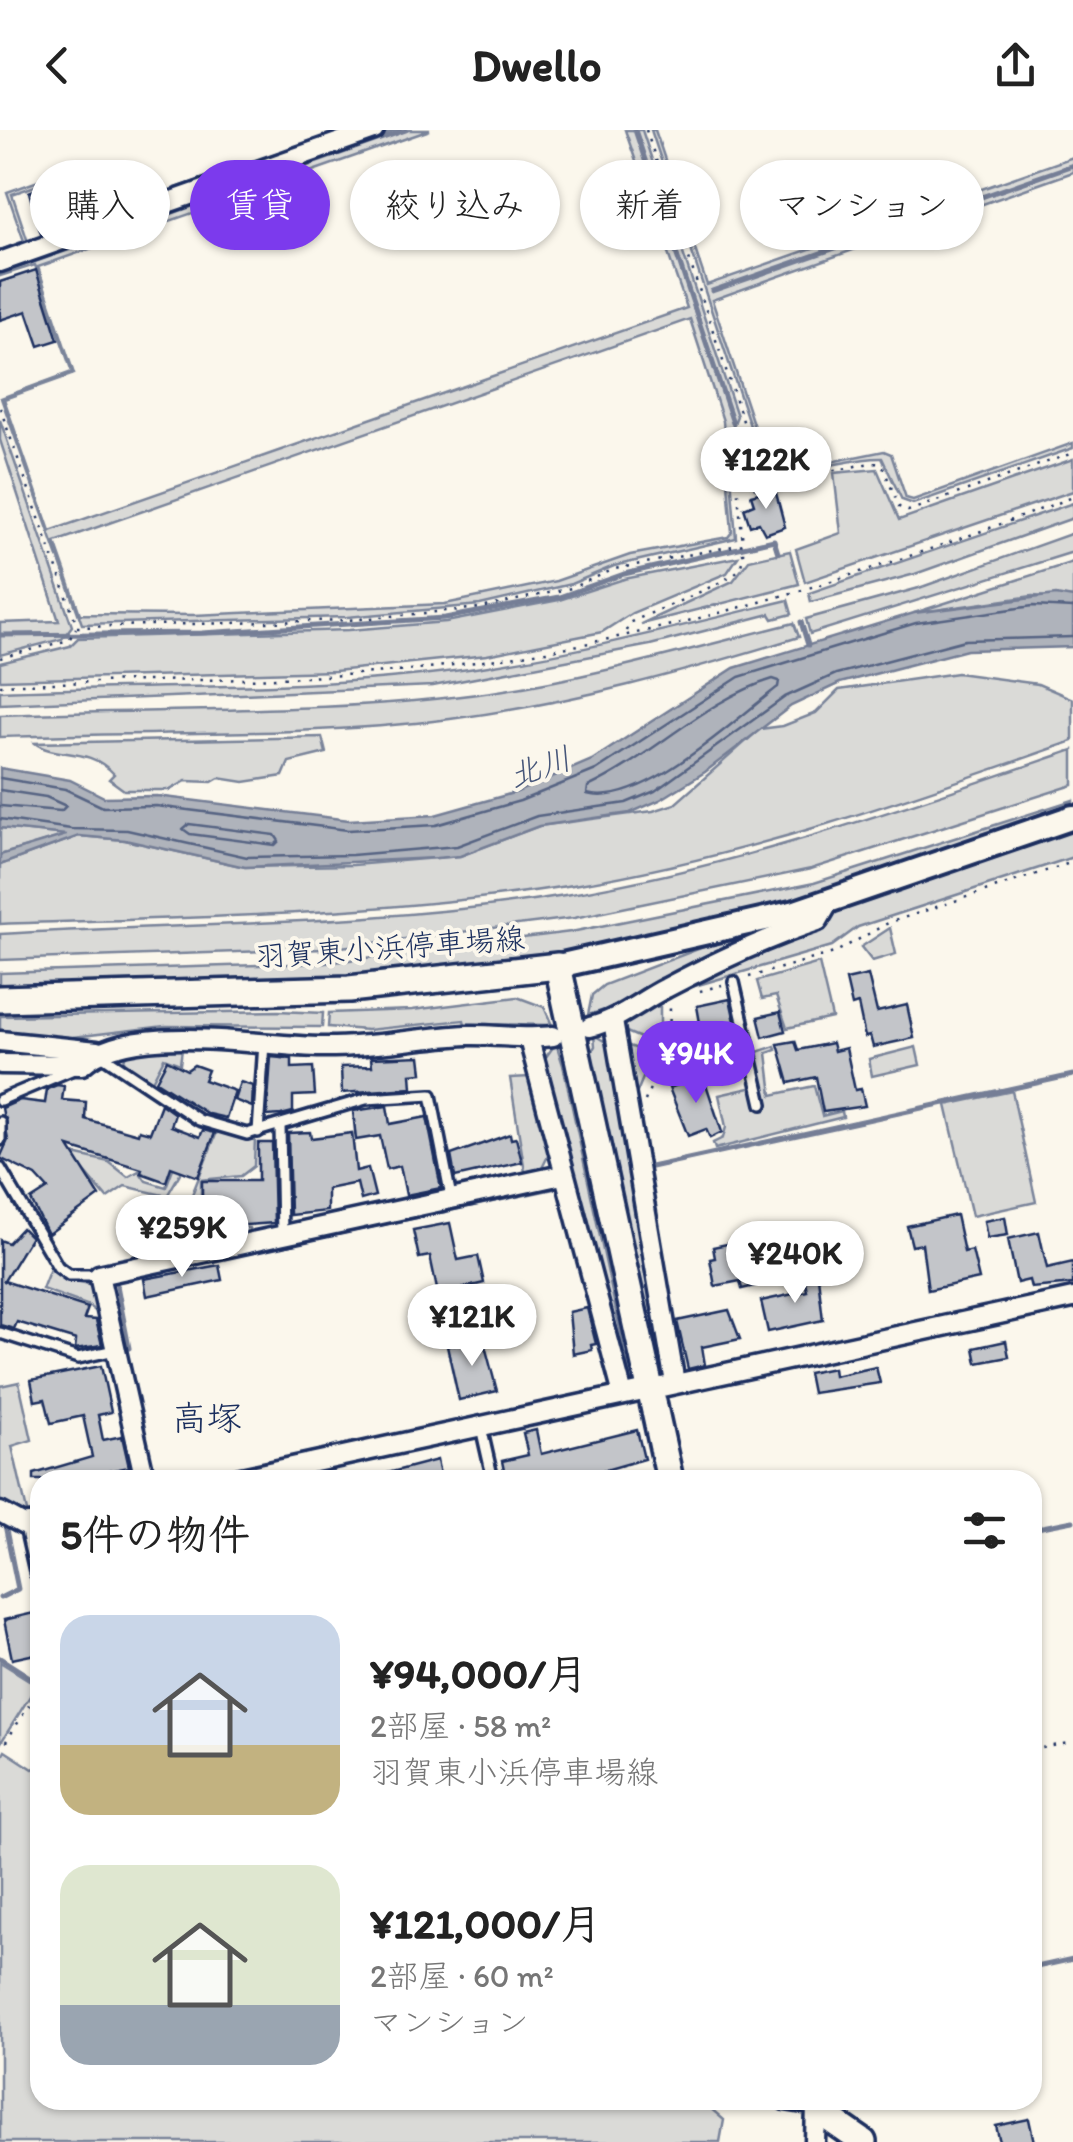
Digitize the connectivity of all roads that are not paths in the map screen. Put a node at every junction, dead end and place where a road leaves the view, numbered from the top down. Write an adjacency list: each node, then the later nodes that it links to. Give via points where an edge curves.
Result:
1 (374, 130): 2 (street)
2 (0, 262)
3 (1073, 817): 4 (street)
4 (828, 902): 5 (street); 8 (street, via 818,921)
5 (558, 966): 7 (main road, 羽賀東小浜停車場線, via 350,989); 31 (main road, 羽賀東小浜停車場線)
6 (734, 982): 18 (lane)
7 (0, 999)
8 (613, 1021): 9 (street); 31 (street, via 660,1313)
9 (590, 1027)
10 (553, 1036): 11 (street)
11 (529, 1039): 13 (street, via 467,1035 323,1048); 24 (street)
12 (0, 1041): 14 (street)
13 (264, 1042): 14 (street, via 164,1040); 21 (lane)
14 (97, 1051): 16 (street); 21 (lane, via 199,1120)
15 (0, 1064): 16 (street)
16 (82, 1065): 17 (lane)
17 (0, 1100)
18 (762, 1104)
19 (0, 1122): 22 (lane)
20 (280, 1126): 21 (lane); 25 (lane, via 366,1098 431,1095); 26 (lane)
21 (258, 1132)
22 (0, 1140)
23 (2, 1174): 27 (lane, via 58,1267)
24 (562, 1175): 25 (street); 32 (street)
25 (451, 1197): 26 (street)
26 (282, 1234): 27 (street)
27 (99, 1275): 30 (street)
28 (1073, 1298): 31 (street)
29 (0, 1332): 30 (lane, via 78,1358)
30 (116, 1350): 34 (street)
31 (662, 1386): 32 (street); 37 (main road, 羽賀東小浜停車場線)
32 (623, 1395): 33 (street)
33 (481, 1427): 35 (street); 36 (lane)
34 (143, 1470)
35 (279, 1470)
36 (490, 1470)
37 (669, 1470)
38 (0, 1512): 39 (street)
39 (30, 1521)
40 (815, 2110): 42 (street)
41 (825, 2110): 43 (main road)
42 (815, 2142)
43 (863, 2142)

